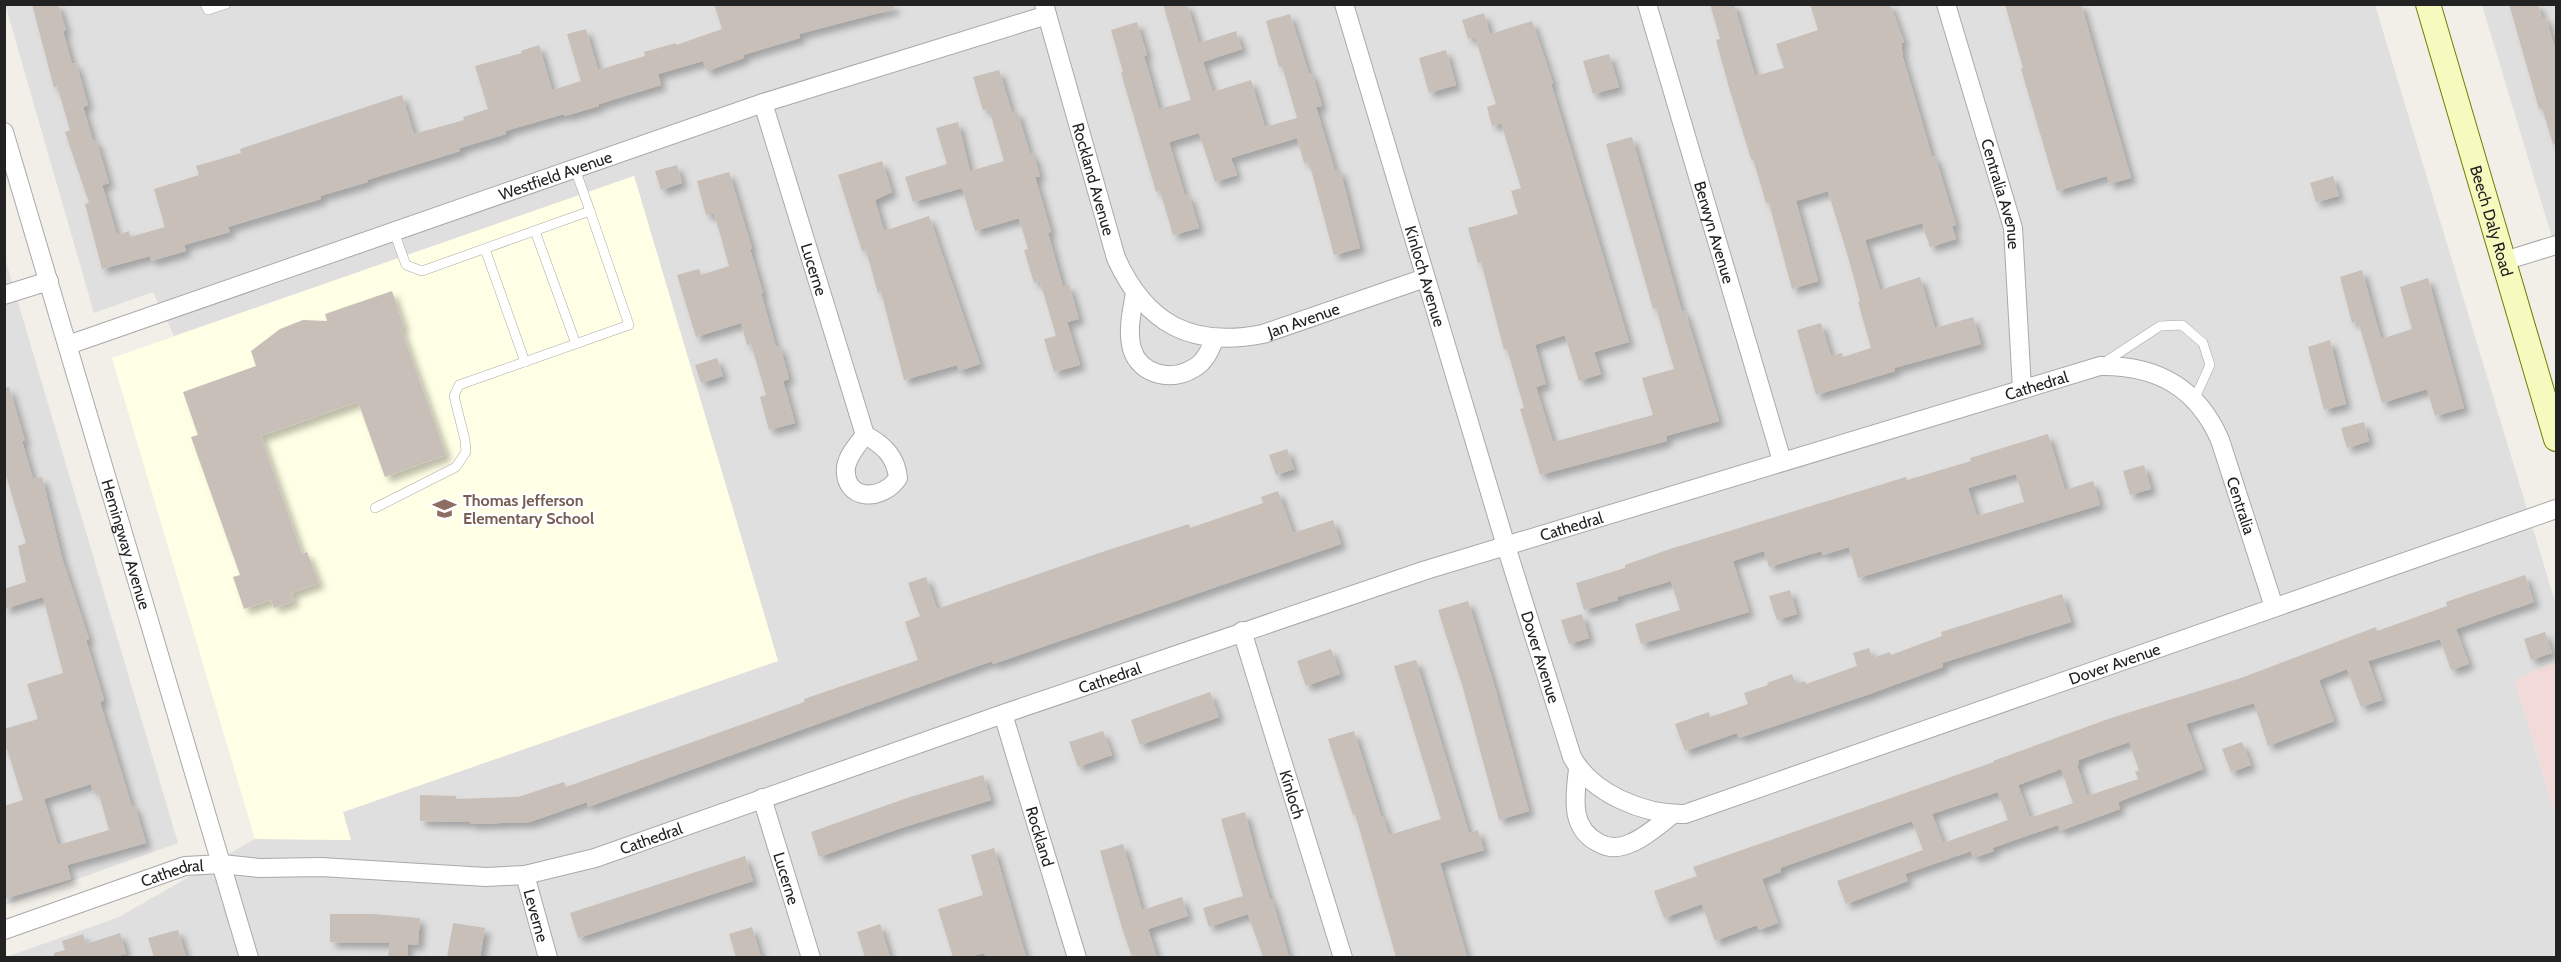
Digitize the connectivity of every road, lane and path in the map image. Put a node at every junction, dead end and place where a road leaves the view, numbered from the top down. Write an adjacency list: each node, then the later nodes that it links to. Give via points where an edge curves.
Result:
1 (206, 4): 2 (lane, via 208,10)
2 (226, 4)
3 (1344, 4): 17 (street, Kinloch Avenue)
4 (1647, 4): 31 (street, Berwyn Avenue)
5 (1946, 4): 27 (street, Centralia Avenue, via 2013,228)
6 (2428, 4): 16 (main road, Beech Daly Road)
7 (1046, 10): 8 (street, Westfield Avenue); 19 (street, Rockland Avenue, via 1116,258)
8 (763, 103): 10 (street, Westfield Avenue); 29 (street, Lucerne)
9 (4, 132): 18 (street, Hemingway Avenue)
10 (575, 169): 11 (lane); 13 (street, Westfield Avenue)
11 (590, 211): 12 (lane); 23 (lane, via 629,325)
12 (535, 231): 15 (lane); 23 (lane)
13 (394, 232): 15 (lane, via 406,266 422,271); 24 (street, Westfield Avenue)
14 (2556, 245): 16 (street)
15 (485, 249): 25 (lane)
16 (2504, 261): 30 (main road, Beech Daly Road)
17 (1425, 278): 22 (street, Jan Avenue, via 1263,334); 34 (street, Kinloch Avenue)
18 (49, 281): 20 (street); 24 (street, Hemingway Avenue)
19 (1135, 293): 21 (street, Rockland Avenue, via 1155,314); 22 (street, via 1129,323 1132,348 1146,370 1159,375 1193,369 1205,358)
20 (4, 295)
21 (1180, 329): 22 (street, Jan Avenue)
22 (1215, 338)
23 (576, 344): 25 (lane)
24 (68, 345): 41 (street, Hemingway Avenue)
25 (525, 362): 32 (lane, via 459,385 454,396 466,452 456,467)
26 (2100, 366): 27 (street, Cathedral); 28 (street, Cathedral, via 2143,369 2163,377); 28 (lane, via 2160,326 2182,326 2203,343 2210,364)
27 (2022, 388): 31 (street, Cathedral)
28 (2197, 402): 35 (street, Centralia, via 2220,440)
29 (865, 435)
30 (2556, 439)
31 (1782, 461): 34 (street, Cathedral)
32 (375, 508)
33 (2556, 509): 35 (street, Dover Avenue)
34 (1506, 546): 36 (street, Cathedral); 38 (street, Dover Avenue)
35 (2274, 608): 40 (street, Dover Avenue, via 1685,814)
36 (1242, 631): 37 (street, Cathedral); 48 (street, Kinloch)
37 (1003, 714): 39 (street, Cathedral); 47 (street, Rockland)
38 (1578, 769): 40 (street, Dover Avenue, via 1629,803); 40 (street, Dover Avenue, via 1576,815 1582,830 1605,846 1632,843)
39 (762, 798): 42 (street, Cathedral, via 595,858); 46 (street, Lucerne)
40 (1673, 814)
41 (222, 864): 42 (street, Cathedral, via 486,877); 43 (street, Cathedral, via 185,866); 44 (street, Hemingway Avenue)
42 (525, 875): 45 (street, Leverne)
43 (4, 930)
44 (249, 957)
45 (548, 957)
46 (811, 957)
47 (1077, 957)
48 (1343, 957)

